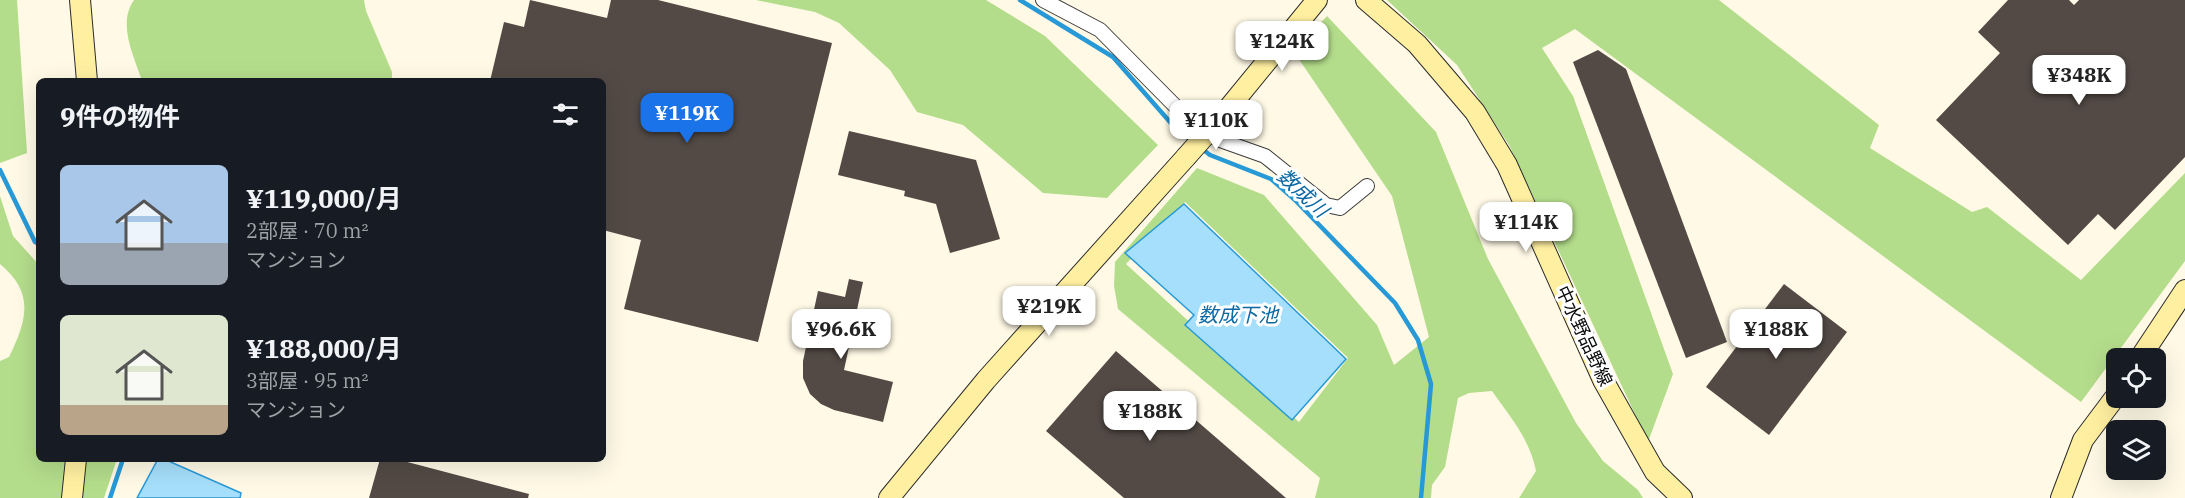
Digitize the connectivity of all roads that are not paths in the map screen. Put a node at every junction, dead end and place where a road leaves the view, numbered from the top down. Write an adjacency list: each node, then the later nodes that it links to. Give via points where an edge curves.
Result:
1 (80, 0): 5 (street)
2 (1043, 0): 6 (street, via 1100,30 1186,117 1220,140 1265,156 1326,205 1340,208)
3 (1317, 0): 12 (street, bridge, via 1218,121 986,380)
4 (1366, 0): 13 (street, 中水野品野線, via 1417,44 1475,112 1507,165 1603,380 1655,472)
5 (87, 78)
6 (1367, 186)
7 (2185, 290): 8 (street)
8 (2147, 348)
9 (2107, 408): 14 (street, via 2083,440)
10 (76, 462): 11 (street)
11 (72, 498)
12 (889, 498)
13 (1682, 498)
14 (2061, 498)

